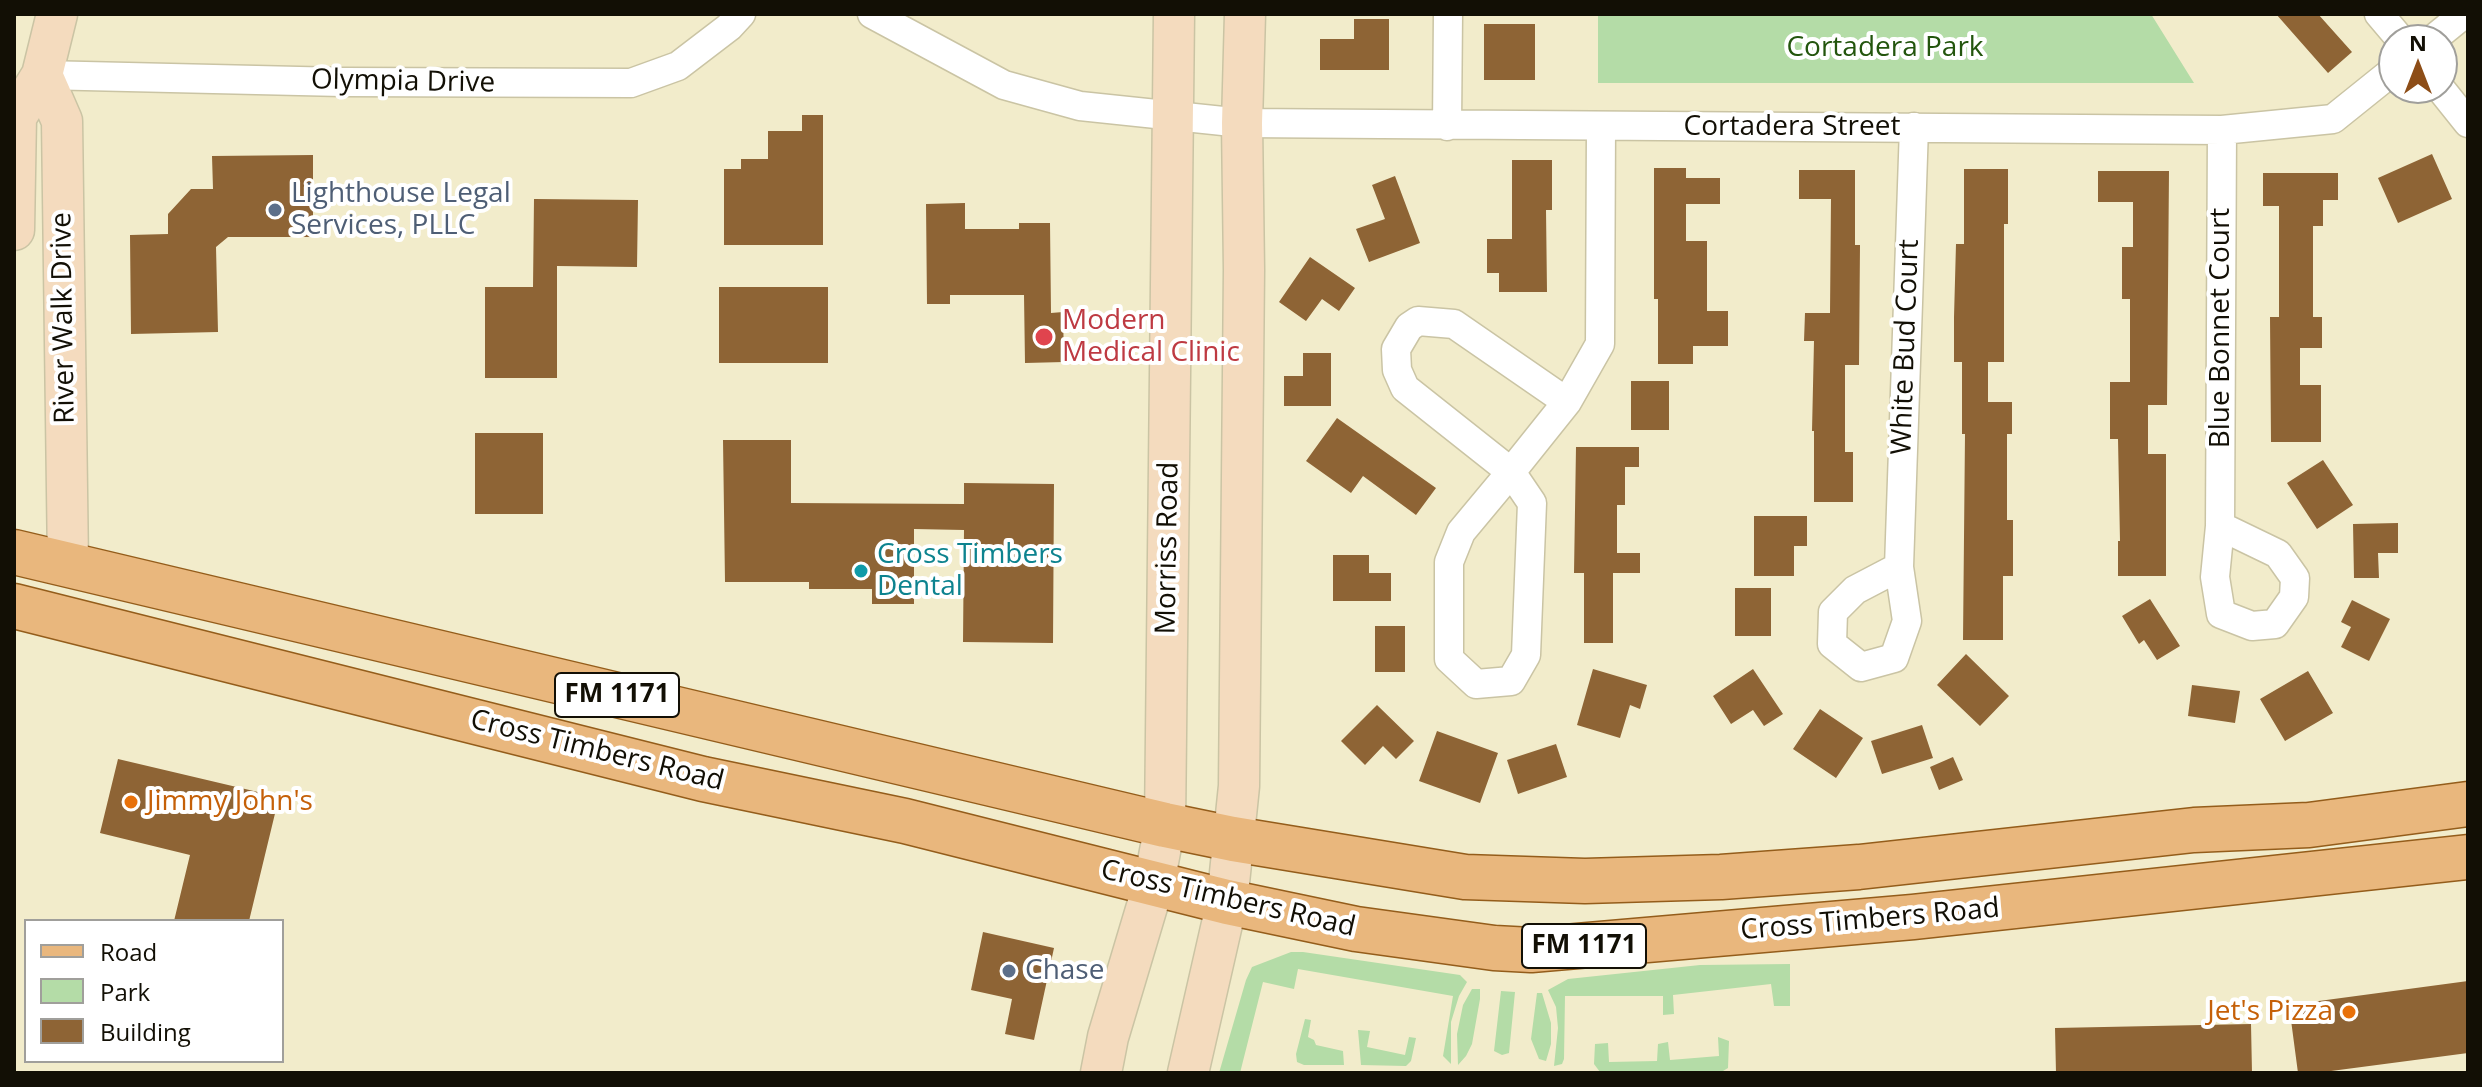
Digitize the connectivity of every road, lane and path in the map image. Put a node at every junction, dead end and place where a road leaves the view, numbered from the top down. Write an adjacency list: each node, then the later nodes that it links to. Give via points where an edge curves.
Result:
1 (57, 14): 7 (main road, River Walk Drive)
2 (741, 14): 7 (street, Olympia Drive, via 678,66 631,83)
3 (872, 14): 10 (street, Cortadera Street, via 1004,85 1080,106)
4 (1174, 14): 10 (main road, Morriss Road)
5 (1245, 14): 11 (main road)
6 (1448, 14): 13 (street)
7 (42, 75): 17 (main road, River Walk Drive, via 16,117); 22 (main road, River Walk Drive, via 62,121)
8 (2378, 83): 16 (street, Cortadera Street, via 2333,119)
9 (2453, 104): 12 (street)
10 (1173, 117): 11 (street, Cortadera Street); 27 (main road, Morriss Road)
11 (1242, 123): 13 (street, Cortadera Street); 28 (main road, via 1240,739)
12 (2468, 123)
13 (1447, 126): 14 (street, Cortadera Street)
14 (1601, 126): 15 (street, Cortadera Street); 18 (street, via 1600,344)
15 (1914, 127): 16 (street, Cortadera Street); 23 (street, White Bud Court)
16 (2222, 130): 20 (street, Blue Bonnet Court)
17 (14, 230)
18 (1567, 402): 19 (street); 19 (street, via 1454,324 1418,321 1409,327 1396,349 1405,388)
19 (1511, 472): 19 (street, via 1461,532 1449,562 1449,659 1476,684 1511,681 1526,655 1532,503)
20 (2220, 526)
21 (14, 552): 22 (main road, Cross Timbers Road / FM 1171)
22 (68, 564): 25 (main road); 27 (main road, Cross Timbers Road / FM 1171)
23 (1899, 567)
24 (14, 606): 25 (main road, Cross Timbers Road / FM 1171)
25 (72, 619): 32 (main road, Cross Timbers Road / FM 1171, via 703,779 905,821)
26 (2456, 806): 30 (main road, Cross Timbers Road / FM 1171, via 2309,825 2194,830); 31 (main road, via 2402,827 2326,846 2319,856)
27 (1165, 825): 28 (main road, Cross Timbers Road / FM 1171); 32 (main road, Morriss Road)
28 (1233, 839): 30 (main road, Cross Timbers Road / FM 1171, via 1465,877 1585,881 1736,876); 33 (main road)
29 (2468, 857): 31 (main road, Cross Timbers Road / FM 1171)
30 (1936, 858): 34 (main road)
31 (2328, 873): 34 (main road, Cross Timbers Road / FM 1171)
32 (1154, 883): 33 (main road, Cross Timbers Road / FM 1171); 35 (main road, Morriss Road)
33 (1227, 902): 34 (main road, Cross Timbers Road / FM 1171, via 1356,929 1531,950); 36 (main road)
34 (1944, 914)
35 (1101, 1073)
36 (1188, 1073)

